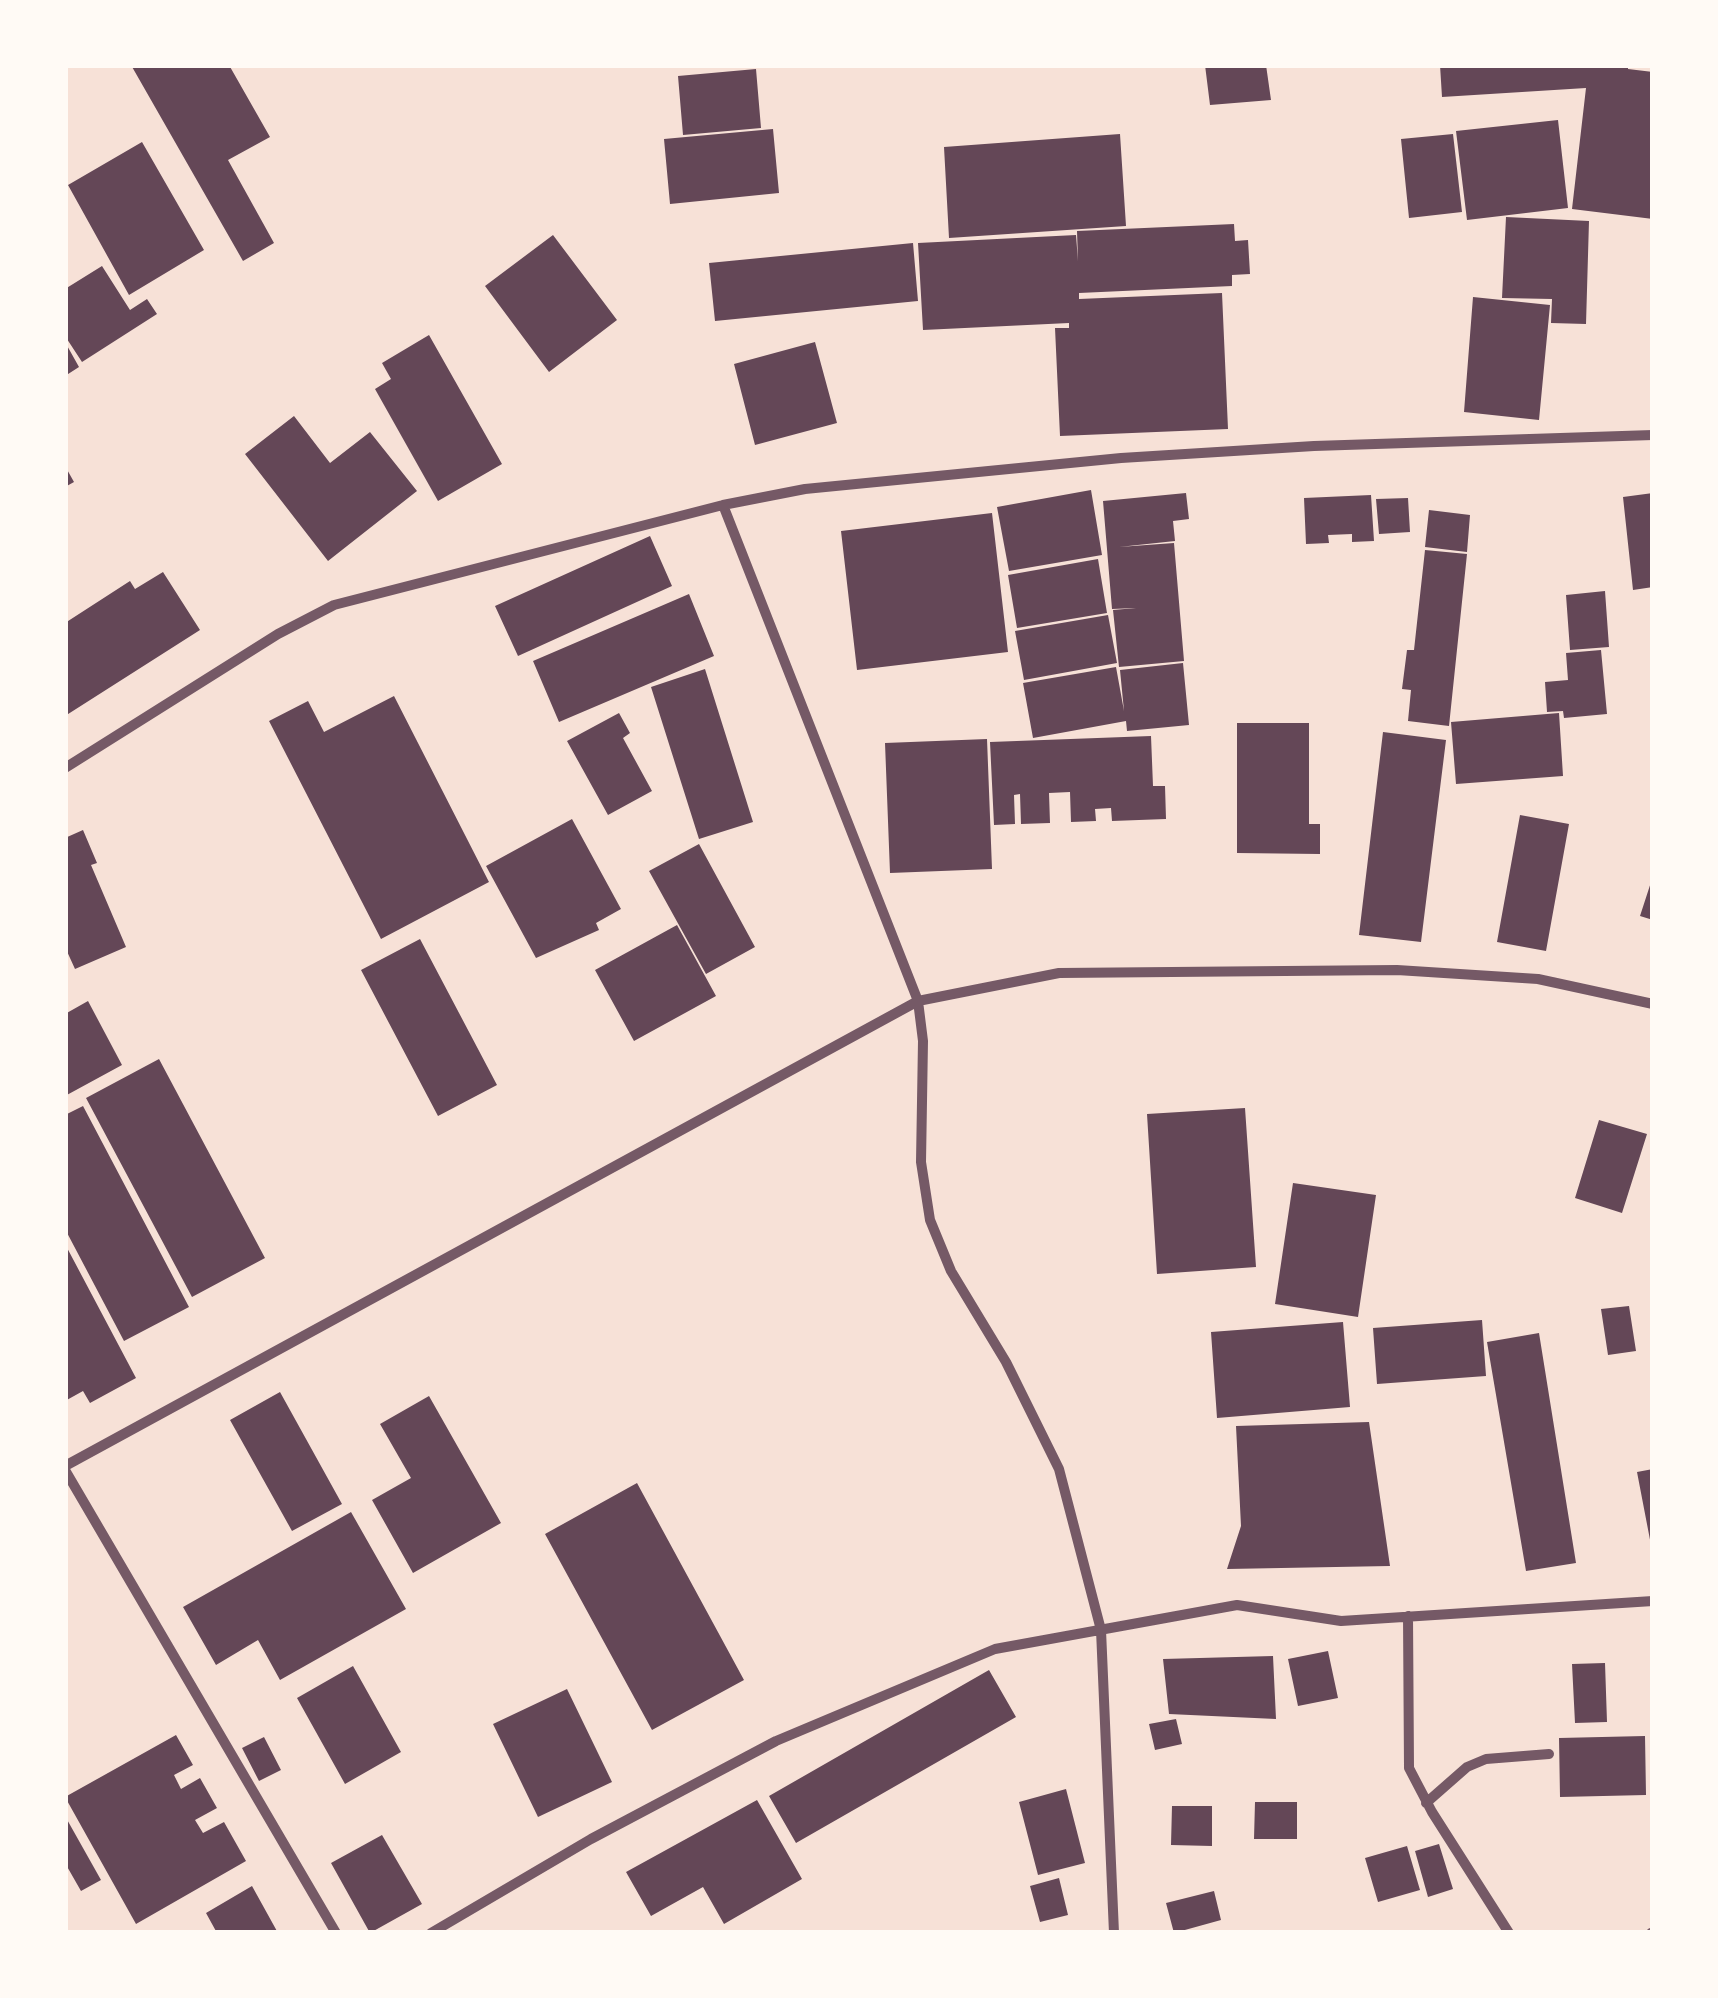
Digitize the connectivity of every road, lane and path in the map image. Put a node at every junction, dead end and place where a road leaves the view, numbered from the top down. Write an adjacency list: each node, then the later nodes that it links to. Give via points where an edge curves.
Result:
1 (1653, 435): 2 (street, via 1121,458 805,489)
2 (722, 505): 3 (street, via 334,605); 4 (street)
3 (65, 768)
4 (918, 1002): 5 (street, via 1059,973 1397,970 1538,980); 6 (street); 9 (street, via 921,1162 930,1220 1059,1469)
5 (1653, 1004)
6 (65, 1468): 12 (street)
7 (1653, 1601): 8 (street)
8 (1408, 1616): 9 (street, via 1341,1621 1236,1604); 11 (street, via 1409,1768)
9 (1101, 1630): 13 (street, via 994,1649 776,1741); 14 (street)
10 (1549, 1754): 11 (street, via 1486,1758)
11 (1426, 1803): 15 (street)
12 (336, 1933)
13 (431, 1933)
14 (1114, 1933)
15 (1509, 1933)

